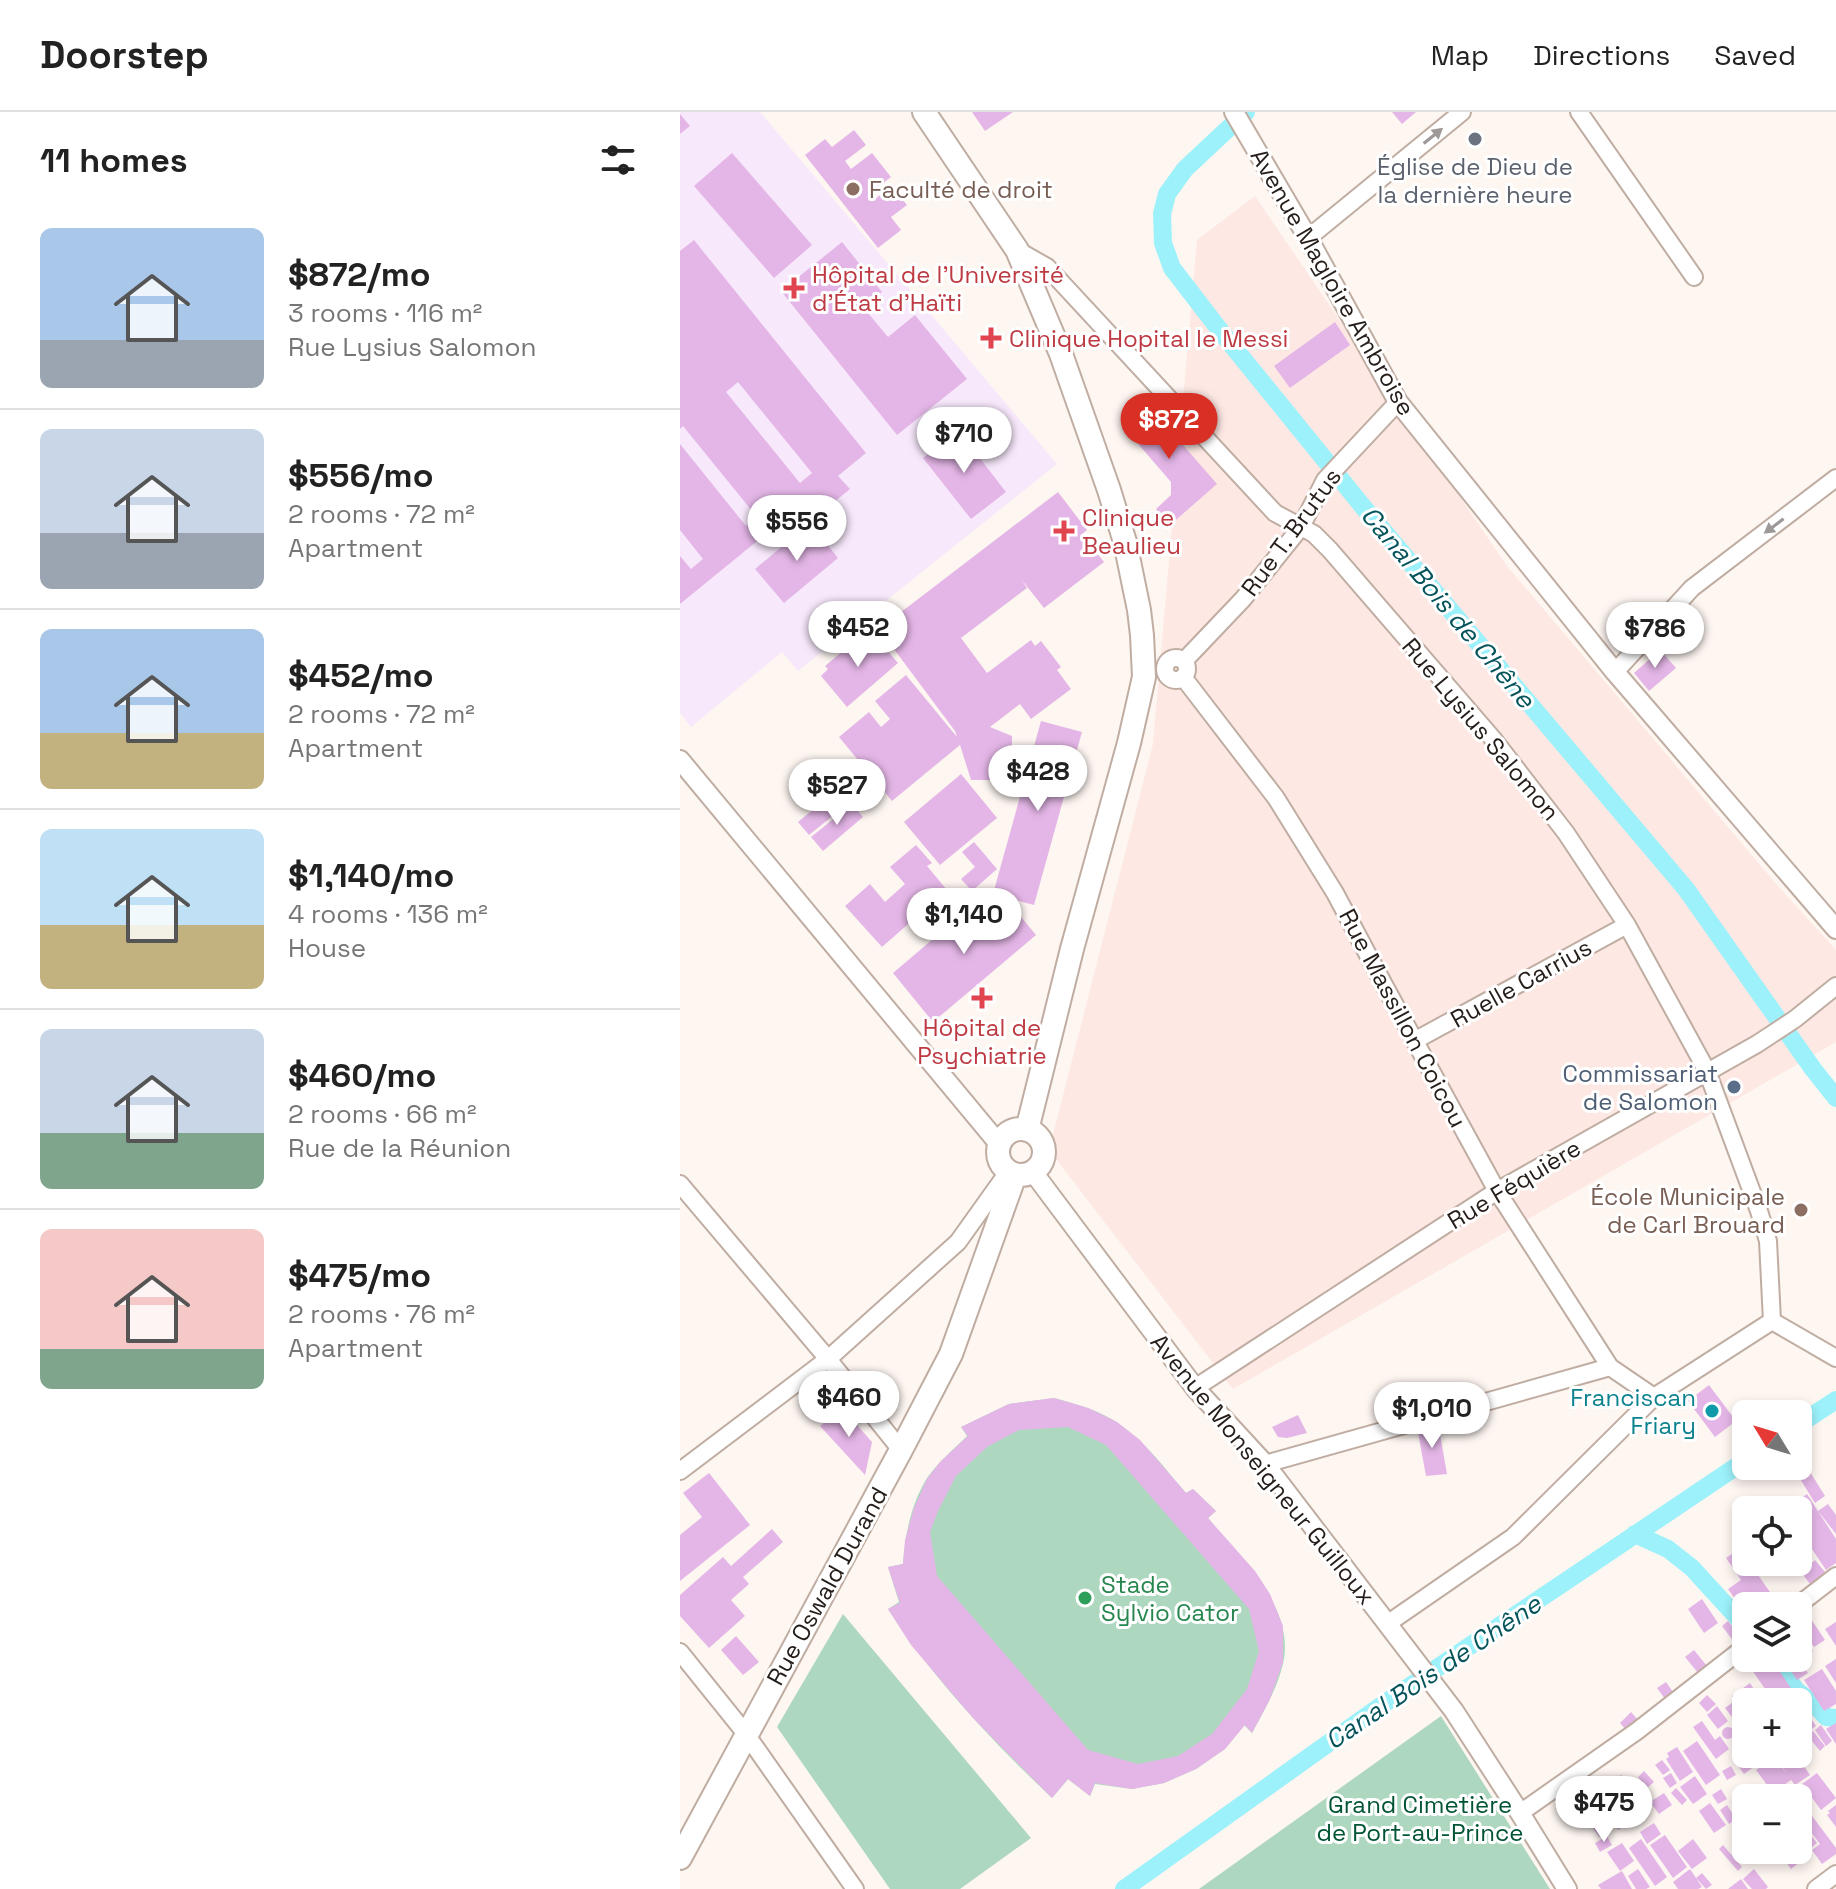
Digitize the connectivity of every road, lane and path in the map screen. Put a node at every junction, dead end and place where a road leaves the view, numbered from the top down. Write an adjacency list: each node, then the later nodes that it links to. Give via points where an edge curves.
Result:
1 (924, 112): 6 (main road)
2 (1234, 112): 5 (street, Avenue Magloire Ambroise)
3 (1462, 112): 5 (street, one-way to 3)
4 (1579, 112): 7 (street)
5 (1308, 238): 8 (street, Avenue Magloire Ambroise)
6 (1017, 250): 10 (street, Rue Lysius Salomon, via 1047,267 1275,513); 13 (main road, via 1109,490)
7 (1694, 277)
8 (1398, 402): 10 (street, Rue T. Brutus, via 1325,480); 12 (street, Avenue Magloire Ambroise)
9 (1836, 478): 12 (street, one-way to 12, via 1692,588)
10 (1301, 527): 11 (street, Rue T. Brutus); 16 (street, Rue Lysius Salomon, via 1330,550 1494,740 1566,833)
11 (1184, 669): 13 (street, via 1173,680); 18 (street, Rue Massillon Coicou, via 1276,798 1335,893)
12 (1615, 672): 15 (street, Avenue Magloire Ambroise)
13 (1154, 675): 20 (main road, via 1129,743)
14 (680, 760): 21 (street)
15 (1833, 919)
16 (1627, 925): 18 (street, Ruelle Carrius); 19 (street, Rue Lysius Salomon)
17 (1836, 986): 19 (street, Rue Féquière, via 1795,1019)
18 (1414, 1041): 24 (street, Rue Massillon Coicou)
19 (1707, 1071): 24 (street, Rue Féquière); 25 (street, Rue Lysius Salomon, via 1768,1241)
20 (1027, 1130): 21 (main road, via 1008,1133); 22 (main road, via 1043,1145 1043,1161)
21 (999, 1144): 22 (main road, via 999,1160)
22 (1018, 1173): 27 (street, via 958,1242); 29 (street, Avenue Monseigneur Guilloux); 31 (main road, Rue Oswald Durand, via 951,1354)
23 (680, 1184): 27 (street)
24 (1497, 1191): 28 (street, Rue Massillon Coicou); 29 (street, Rue Féquière)
25 (1772, 1321): 26 (street); 30 (street)
26 (1836, 1358)
27 (828, 1359): 31 (street); 33 (street)
28 (1610, 1367): 30 (street); 32 (street)
29 (1195, 1388): 32 (street, Avenue Monseigneur Guilloux)
30 (1654, 1397): 36 (street, via 1513,1537)
31 (901, 1450): 39 (main road, Rue Oswald Durand)
32 (1265, 1464): 36 (street, Avenue Monseigneur Guilloux)
33 (680, 1471)
34 (1836, 1576): 35 (street)
35 (1812, 1594)
36 (1387, 1624): 40 (street, Avenue Monseigneur Guilloux, via 1454,1711)
37 (680, 1652): 39 (street)
38 (1732, 1657): 40 (street)
39 (746, 1734): 41 (main road, Rue Oswald Durand); 43 (street)
40 (1520, 1813): 44 (street, Avenue Monseigneur Guilloux)
41 (680, 1858)
42 (1836, 1874): 45 (street)
43 (855, 1889)
44 (1567, 1889)
45 (1816, 1889)

